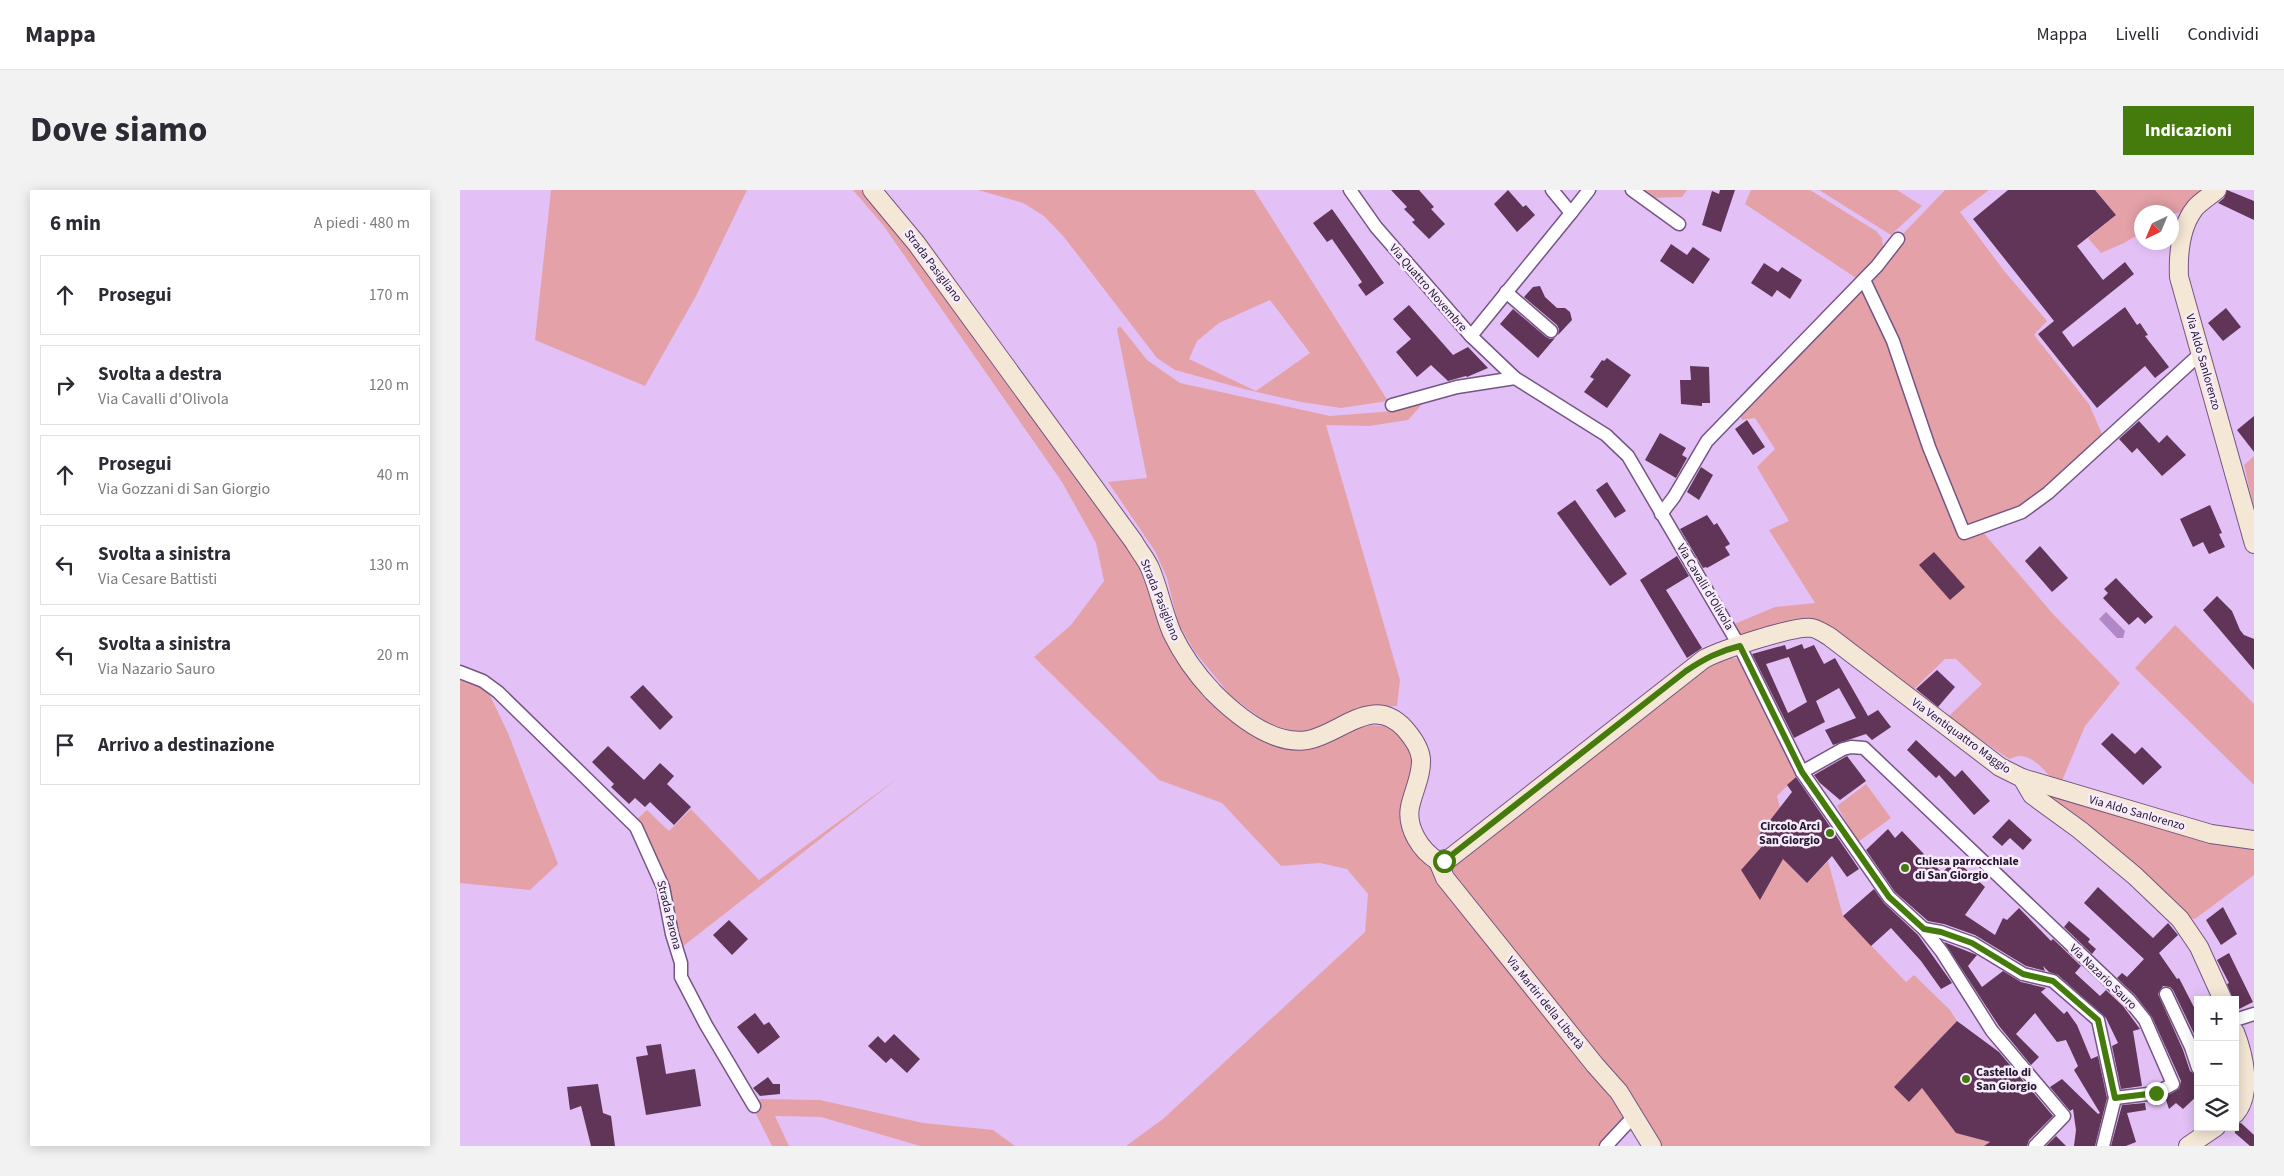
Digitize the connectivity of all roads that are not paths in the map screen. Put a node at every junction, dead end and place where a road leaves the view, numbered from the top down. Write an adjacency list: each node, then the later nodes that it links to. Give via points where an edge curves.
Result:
1 (872, 190): 24 (street, Strada Pasigliano, via 916,243 1134,542 1149,568 1172,632 1198,674 1224,702 1249,722 1288,740 1322,736 1360,716 1392,719 1404,728 1415,742 1421,758 1409,810 1411,827 1423,848)
2 (1350, 190): 13 (street, Via Quattro Novembre, via 1376,227)
3 (1552, 190): 7 (street)
4 (1589, 190): 7 (street)
5 (1632, 190): 8 (street)
6 (2217, 190): 14 (street, Via Aldo Sanlorenzo, via 2195,208 2183,230 2178,257 2179,277)
7 (1571, 213): 11 (street)
8 (1679, 224)
9 (1898, 239): 10 (street)
10 (1864, 280): 14 (street, via 1893,341 1929,447 1964,534 2022,512); 17 (street, via 1707,441)
11 (1506, 292): 12 (street); 13 (street)
12 (1551, 331)
13 (1471, 336): 15 (street, Via Quattro Novembre)
14 (2200, 354): 18 (street, Via Aldo Sanlorenzo)
15 (1515, 378): 16 (street, via 1457,387); 17 (street, Via Cavalli d'Olivola, via 1620,446)
16 (1392, 405)
17 (1661, 514): 19 (street, Via Cavalli d'Olivola)
18 (2254, 544)
19 (1740, 646): 21 (street, Via Cavalli d'Olivola); 22 (street, Via Ventiquattro Maggio, via 1796,629 1813,628 1830,637 2000,767); 24 (street, via 1721,650 1698,663 1450,858)
20 (460, 672): 33 (street, Strada Parona, via 483,681 498,692 636,827 663,887 681,963 681,977)
21 (1802, 772): 25 (street, Via Cavalli d'Olivola, via 1889,897); 32 (street, Via Nazario Sauro, via 1843,750 1864,748 2129,1000 2145,1020 2173,1084 2156,1093)
22 (2022, 778): 23 (street, Via Aldo Sanlorenzo, via 2211,834); 27 (street, Via Ventiquattro Maggio, via 2032,795 2135,876 2180,919 2199,947)
23 (2254, 840)
24 (1438, 861): 35 (street, Via Martiri della Libertà, via 1445,878 1619,1092)
25 (1924, 929): 32 (street, via 1972,943 2023,974 2053,981 2098,1020); 39 (street, Via Cavalli d'Olivola, via 1992,1031 2064,1116)
26 (2166, 994): 31 (street)
27 (2221, 996)
28 (2254, 1014): 29 (street)
29 (2239, 1019)
30 (2237, 1041): 34 (street, via 2246,1085)
31 (2194, 1056)
32 (2115, 1098): 40 (street)
33 (754, 1106)
34 (2239, 1108)
35 (1634, 1116): 37 (street); 38 (street, Via Martiri della Libertà)
36 (2210, 1131): 41 (street)
37 (1606, 1146)
38 (1652, 1146)
39 (2035, 1146)
40 (2102, 1146)
41 (2188, 1146)

